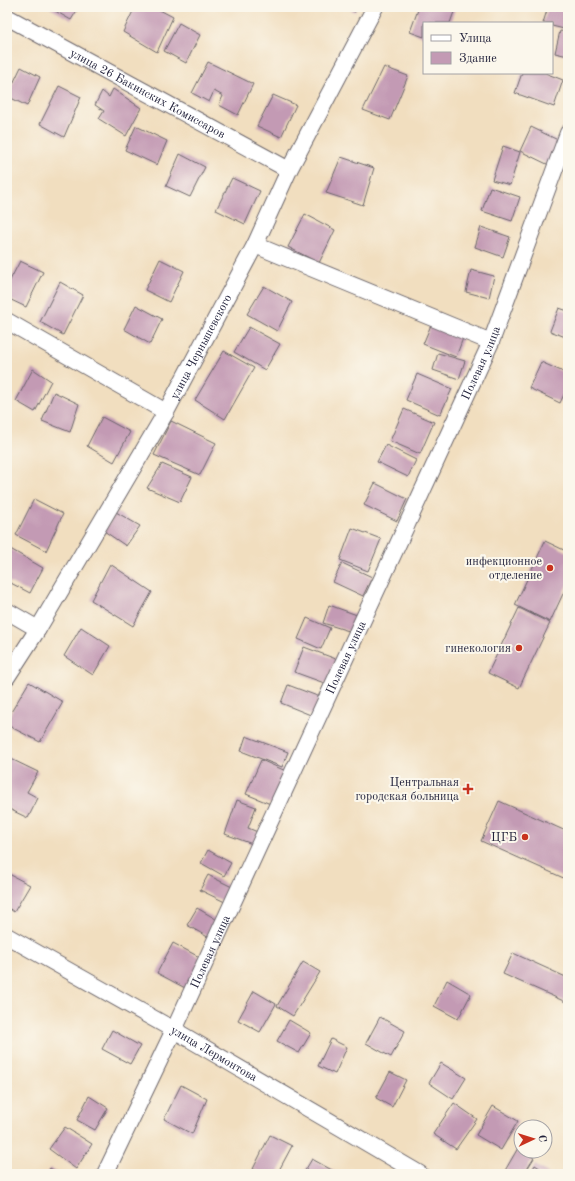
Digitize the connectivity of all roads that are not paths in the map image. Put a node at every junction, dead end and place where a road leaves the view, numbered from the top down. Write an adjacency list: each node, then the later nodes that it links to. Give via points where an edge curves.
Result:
1 (375, 7): 4 (street, улица Чернышевского)
2 (7, 17): 4 (street, улица 26 Бакинских Комиссаров)
3 (568, 133): 7 (street, Полевая улица)
4 (288, 170): 5 (street, улица Чернышевского)
5 (255, 245): 7 (street); 8 (street, улица Чернышевского)
6 (7, 321): 8 (street)
7 (491, 342): 13 (street, Полевая улица)
8 (166, 412): 10 (street, улица Чернышевского)
9 (7, 611): 10 (street)
10 (38, 629): 11 (street, улица Чернышевского)
11 (7, 676)
12 (7, 936): 13 (street, улица Лермонтова)
13 (174, 1030): 14 (street, Полевая улица); 15 (street, улица Лермонтова)
14 (105, 1174)
15 (420, 1174)

